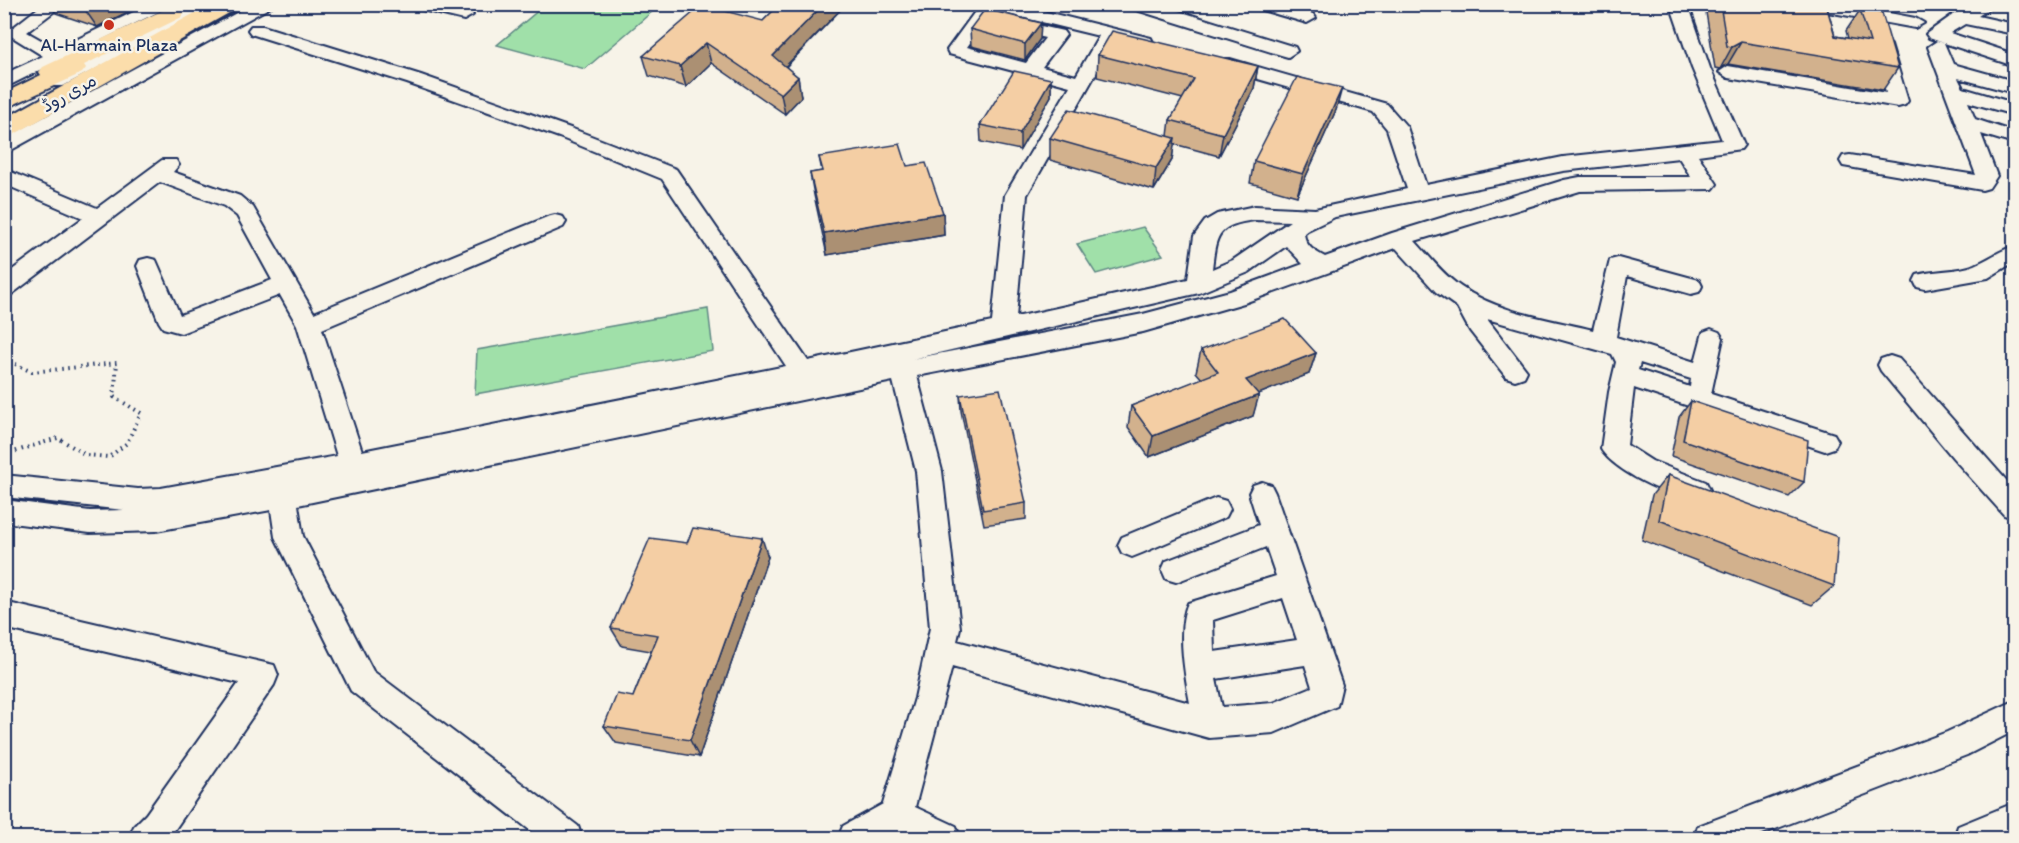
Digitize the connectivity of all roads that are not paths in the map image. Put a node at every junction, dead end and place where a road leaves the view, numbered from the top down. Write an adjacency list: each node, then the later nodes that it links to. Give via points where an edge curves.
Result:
1 (55, 4): 28 (street, via 15,33)
2 (165, 4): 28 (street)
3 (190, 4): 28 (main road, مری روڈ); 37 (main road, via 106,52)
4 (208, 4): 38 (street)
5 (227, 4): 40 (main road); 42 (main road, مری روڈ)
6 (267, 4): 44 (street)
7 (420, 4): 14 (street)
8 (990, 4): 21 (street)
9 (1136, 4): 25 (street)
10 (1679, 4): 45 (street, via 1734,145)
11 (1811, 4): 15 (street)
12 (1987, 4): 17 (street)
13 (1268, 6): 16 (street)
14 (464, 15)
15 (1874, 15): 18 (street); 31 (street, via 1898,101)
16 (1307, 18)
17 (1960, 18): 19 (street); 27 (street, via 1935,34)
18 (1915, 23)
19 (2014, 29)
20 (257, 30): 75 (street, via 424,82 669,174)
21 (1110, 33): 24 (street); 33 (street)
22 (4, 42): 28 (street)
23 (1937, 47): 29 (street)
24 (1167, 48)
25 (1288, 51)
26 (1201, 57): 50 (street, via 1380,108 1397,127)
27 (2014, 60)
28 (50, 63): 32 (street); 36 (main road, مری روڈ)
29 (1945, 68): 34 (street); 35 (street)
30 (1030, 69): 30 (street, via 977,55 956,50 981,17 1057,35); 33 (street)
31 (1728, 72)
32 (4, 82)
33 (1081, 83): 67 (street, via 1016,195)
34 (2014, 87)
35 (1954, 92): 39 (street); 41 (street)
36 (4, 95)
37 (4, 102)
38 (4, 108)
39 (2014, 109)
40 (4, 117)
41 (1966, 123): 43 (street); 46 (street, via 1987,176 1982,183)
42 (4, 130)
43 (2014, 138)
44 (4, 148)
45 (1685, 151): 47 (street); 49 (street, via 1706,184)
46 (1850, 161)
47 (1563, 164): 49 (street); 50 (street)
48 (4, 176): 52 (street)
49 (1580, 184): 55 (street)
50 (1419, 194): 51 (street)
51 (1315, 216): 54 (street); 64 (street, via 1236,215 1218,222 1205,236)
52 (100, 217): 59 (street); 61 (street, via 164,170 232,201 245,212)
53 (555, 222): 66 (street)
54 (1293, 230): 58 (street, via 1293,240 1300,252); 64 (street)
55 (1400, 238): 58 (street); 65 (street, via 1452,292)
56 (2014, 254): 60 (street, via 1980,272)
57 (148, 266): 61 (street, via 171,322 181,324)
58 (1324, 266): 64 (street)
59 (15, 269): 63 (street)
60 (1925, 281)
61 (285, 284): 66 (street)
62 (1691, 286): 69 (street, via 1618,266)
63 (4, 288)
64 (1198, 292): 67 (street); 70 (street, via 1143,324)
65 (1466, 300): 69 (street, via 1505,316); 72 (street, via 1478,325)
66 (309, 325): 78 (street)
67 (1003, 328): 70 (street)
68 (1711, 338): 73 (street)
69 (1613, 344): 73 (street); 74 (street, via 1628,362)
70 (900, 361): 75 (street); 91 (street, via 929,471 945,628)
71 (1890, 364): 83 (street)
72 (1515, 371)
73 (1704, 374): 76 (street)
74 (1625, 375): 76 (street); 82 (street, via 1614,449 1643,470)
75 (808, 379): 78 (street); 80 (street)
76 (1700, 400): 77 (street)
77 (1825, 441)
78 (353, 464): 80 (street)
79 (4, 486): 80 (street, via 138,500)
80 (285, 487): 85 (street, via 156,520 90,522); 101 (street, via 284,517 290,537 362,681)
81 (1262, 493): 86 (street)
82 (1718, 497)
83 (2014, 507)
84 (1216, 509): 87 (street)
85 (4, 511)
86 (1275, 531): 88 (street); 89 (street)
87 (1132, 545)
88 (1176, 570)
89 (1293, 583): 92 (street); 93 (street, via 1198,612)
90 (9, 623): 100 (street, via 262,675)
91 (940, 650): 95 (street); 98 (street)
92 (1317, 650): 93 (street); 95 (street, via 1327,685 1326,696 1274,718)
93 (1199, 668): 95 (street)
94 (2014, 716): 97 (street)
95 (1209, 723)
96 (2014, 727): 97 (street)
97 (1956, 744): 104 (street)
98 (896, 815): 102 (street); 103 (street)
99 (2014, 819): 105 (street)
100 (146, 838)
101 (567, 838)
102 (855, 838)
103 (944, 838)
104 (1710, 838)
105 (1970, 838)

